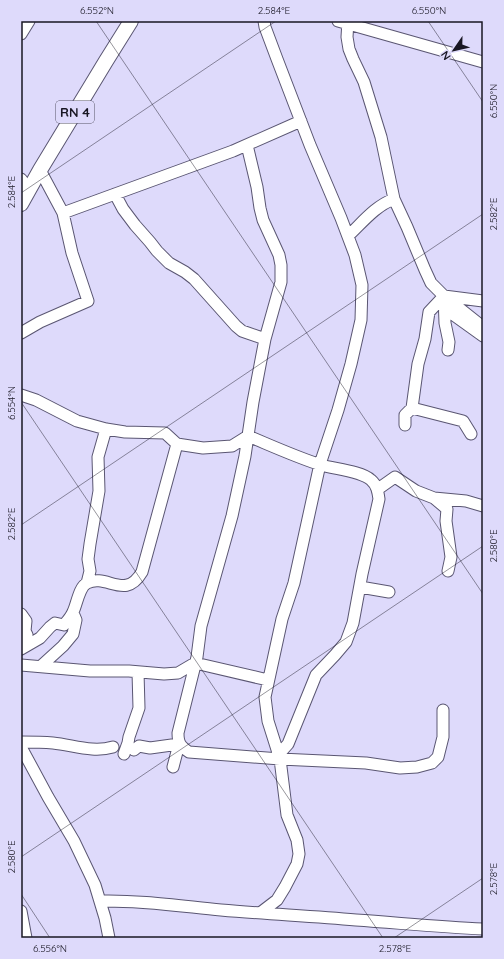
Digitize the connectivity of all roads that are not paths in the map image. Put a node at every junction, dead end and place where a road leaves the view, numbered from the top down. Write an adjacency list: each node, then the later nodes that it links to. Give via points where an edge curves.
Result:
1 (29, 21): 5 (street)
2 (132, 21): 9 (main road, RN 4)
3 (264, 21): 7 (street)
4 (345, 22): 6 (street); 12 (street, via 349,48 364,82 381,137)
5 (21, 34)
6 (483, 62)
7 (300, 120): 8 (street); 15 (street)
8 (247, 145): 11 (street); 22 (street, via 263,220 281,265 281,282)
9 (40, 170): 10 (main road, RN 4); 14 (street)
10 (25, 184): 13 (main road, RN 4)
11 (115, 194): 14 (street); 22 (street, via 135,225 169,263 194,279 242,331)
12 (394, 199): 15 (street, via 377,208); 16 (street, via 425,270 432,283)
13 (21, 204)
14 (63, 213): 20 (street, via 72,253 88,301)
15 (348, 236): 31 (street, via 362,285 361,320 338,410)
16 (444, 296): 17 (street); 18 (street); 19 (street); 25 (street, via 429,312)
17 (483, 301)
18 (444, 308): 21 (street); 23 (street)
19 (483, 327)
20 (21, 333)
21 (483, 336)
22 (264, 339): 29 (street)
23 (448, 350)
24 (21, 395): 27 (street, via 77,421)
25 (412, 408): 26 (street, via 405,415); 28 (street, via 463,421)
26 (405, 425)
27 (106, 429): 30 (street, via 165,433); 36 (street, via 98,457 99,491 88,559 90,571)
28 (471, 434)
29 (248, 436): 30 (street, via 232,446 203,448); 31 (street); 43 (street, via 232,516 201,626)
30 (177, 444): 36 (street, via 139,578 123,587 95,581)
31 (320, 464): 32 (street, via 362,475 371,480); 48 (street, via 294,583 282,619)
32 (378, 489): 33 (street, via 395,477 416,491); 37 (street, via 379,499)
33 (434, 498): 34 (street, via 466,501); 35 (street, via 447,509 451,557)
34 (483, 506)
35 (448, 571)
36 (87, 583): 40 (street, via 80,590)
37 (360, 587): 38 (street); 55 (street, via 353,623 346,642 316,675 288,744)
38 (389, 592)
39 (21, 614): 41 (street, via 26,621 27,635)
40 (72, 614): 42 (street, via 64,625 55,623 40,638); 45 (street, via 76,620 73,634)
41 (21, 643)
42 (21, 649)
43 (195, 663): 47 (street); 48 (street); 49 (street)
44 (21, 665): 45 (street)
45 (41, 666): 46 (street)
46 (138, 672): 47 (street); 52 (street, via 139,708 129,737 129,752 139,746 150,748)
47 (178, 673): 49 (street)
48 (268, 680): 55 (street, via 265,697 268,721)
49 (190, 684): 52 (street, via 178,733)
50 (443, 710): 55 (street, via 443,737 438,757 432,763 400,768)
51 (21, 742): 54 (street, via 51,743 89,749)
52 (180, 744): 55 (street, via 189,752); 56 (street)
53 (21, 747): 58 (street, via 74,841)
54 (113, 747)
55 (280, 757): 57 (street, via 287,815 297,840 299,854 297,864)
56 (173, 767)
57 (277, 900): 60 (street); 61 (street)
58 (100, 901): 60 (street, via 118,900); 64 (street)
59 (21, 911): 63 (street)
60 (260, 913): 61 (street)
61 (281, 915): 62 (street)
62 (483, 929)
63 (26, 938)
64 (109, 938)

